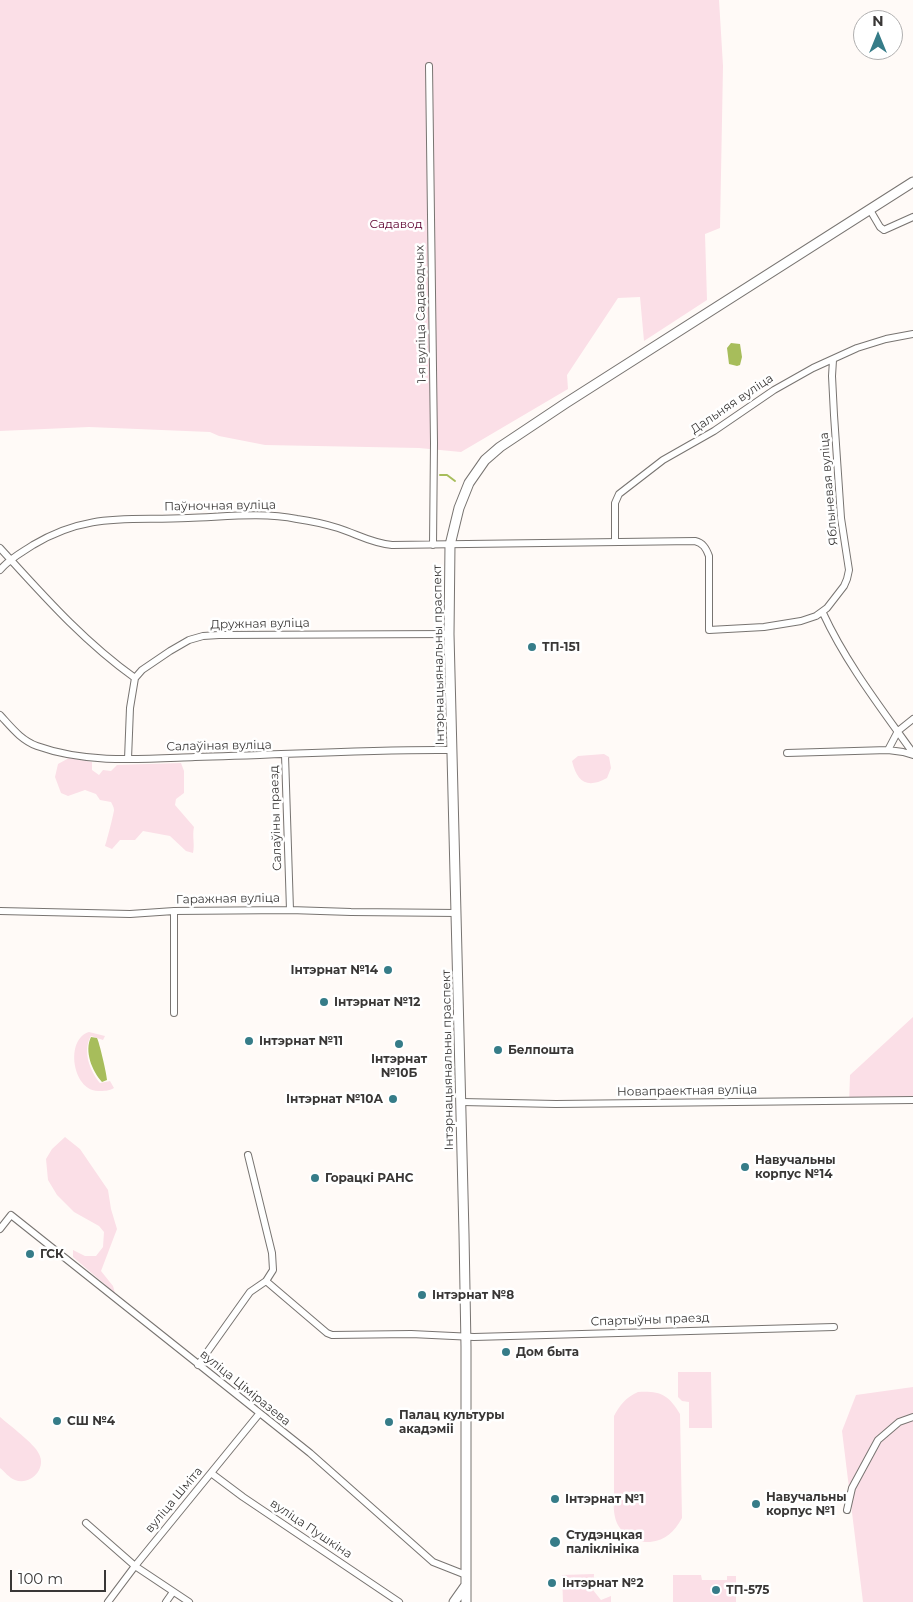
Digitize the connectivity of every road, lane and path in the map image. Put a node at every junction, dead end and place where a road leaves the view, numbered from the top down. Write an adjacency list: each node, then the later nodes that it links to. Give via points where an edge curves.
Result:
1 (429, 66): 8 (street, 1-я вуліца Садаводчых)
2 (913, 182): 3 (main road, Інтэрнацыянальны праспект)
3 (870, 210): 4 (street, via 884,230); 9 (main road, Інтэрнацыянальны праспект, via 500,447 485,460 469,483)
4 (913, 217)
5 (913, 334): 6 (street, Дальняя вуліца, via 857,348)
6 (834, 360): 7 (street, Дальняя вуліца, via 812,368 774,390 714,432 663,460 619,494 615,503); 13 (street, Яблыневая вуліца, via 832,389 841,518 849,570 844,586)
7 (615, 542): 9 (street); 13 (street, via 695,541 702,544 709,560 709,630 786,624)
8 (433, 545): 9 (street, Паўночная вуліца); 11 (street, Паўночная вуліца, via 377,543 339,529 282,516 123,518 70,527)
9 (450, 545): 14 (main road, Інтэрнацыянальны праспект)
10 (0, 548): 11 (street)
11 (10, 559): 12 (street, Паўночная вуліца); 15 (street, via 63,617 108,659)
12 (0, 570)
13 (822, 613): 18 (street, via 840,647)
14 (449, 634): 15 (street, Дружная вуліца, via 203,636 170,651); 19 (main road, Інтэрнацыянальны праспект)
15 (135, 678): 24 (street)
16 (0, 715): 24 (street, Салаўіная вуліца, via 21,738 36,746 91,757)
17 (913, 719): 18 (street)
18 (898, 731): 20 (street); 22 (street)
19 (452, 750): 23 (street, Салаўіная вуліца); 28 (main road, Інтэрнацыянальны праспект)
20 (888, 750): 21 (street); 22 (street)
21 (787, 753)
22 (913, 754)
23 (285, 755): 24 (street, Салаўіная вуліца); 25 (street, Салаўіны праезд)
24 (128, 759)
25 (290, 910): 27 (street, Гаражная вуліца); 28 (street, Гаражная вуліца)
26 (0, 911): 27 (street, Гаражная вуліца)
27 (174, 912): 29 (street)
28 (457, 913): 31 (main road, Інтэрнацыянальны праспект)
29 (174, 1013)
30 (913, 1100): 31 (street, Новапраектная вуліца)
31 (462, 1102): 36 (main road, Інтэрнацыянальны праспект)
32 (248, 1155): 34 (street, via 272,1253 273,1270)
33 (0, 1229): 37 (street, вуліца Ціміразева, via 11,1215)
34 (266, 1281): 36 (street, Спартыўны праезд, via 332,1335); 37 (street, via 250,1292)
35 (834, 1326): 36 (street, Спартыўны праезд)
36 (466, 1336): 44 (main road, Інтэрнацыянальны праспект)
37 (198, 1364): 38 (street, вуліца Ціміразева)
38 (259, 1414): 40 (street, вуліца Шміта); 44 (street, вуліца Ціміразева, via 348,1486 433,1562)
39 (913, 1417): 41 (street, via 899,1422 878,1440 852,1488)
40 (211, 1473): 43 (street, вуліца Шміта); 50 (street, вуліца Пушкіна)
41 (847, 1510)
42 (86, 1523): 43 (street)
43 (135, 1566): 46 (street); 47 (street, вуліца Шміта)
44 (466, 1575): 45 (main road, Інтэрнацыянальны праспект)
45 (466, 1585): 51 (main road); 52 (main road, Інтэрнацыянальны праспект)
46 (173, 1592): 48 (street); 49 (street)
47 (108, 1602)
48 (166, 1602)
49 (189, 1602)
50 (399, 1602)
51 (454, 1602)
52 (466, 1602)

